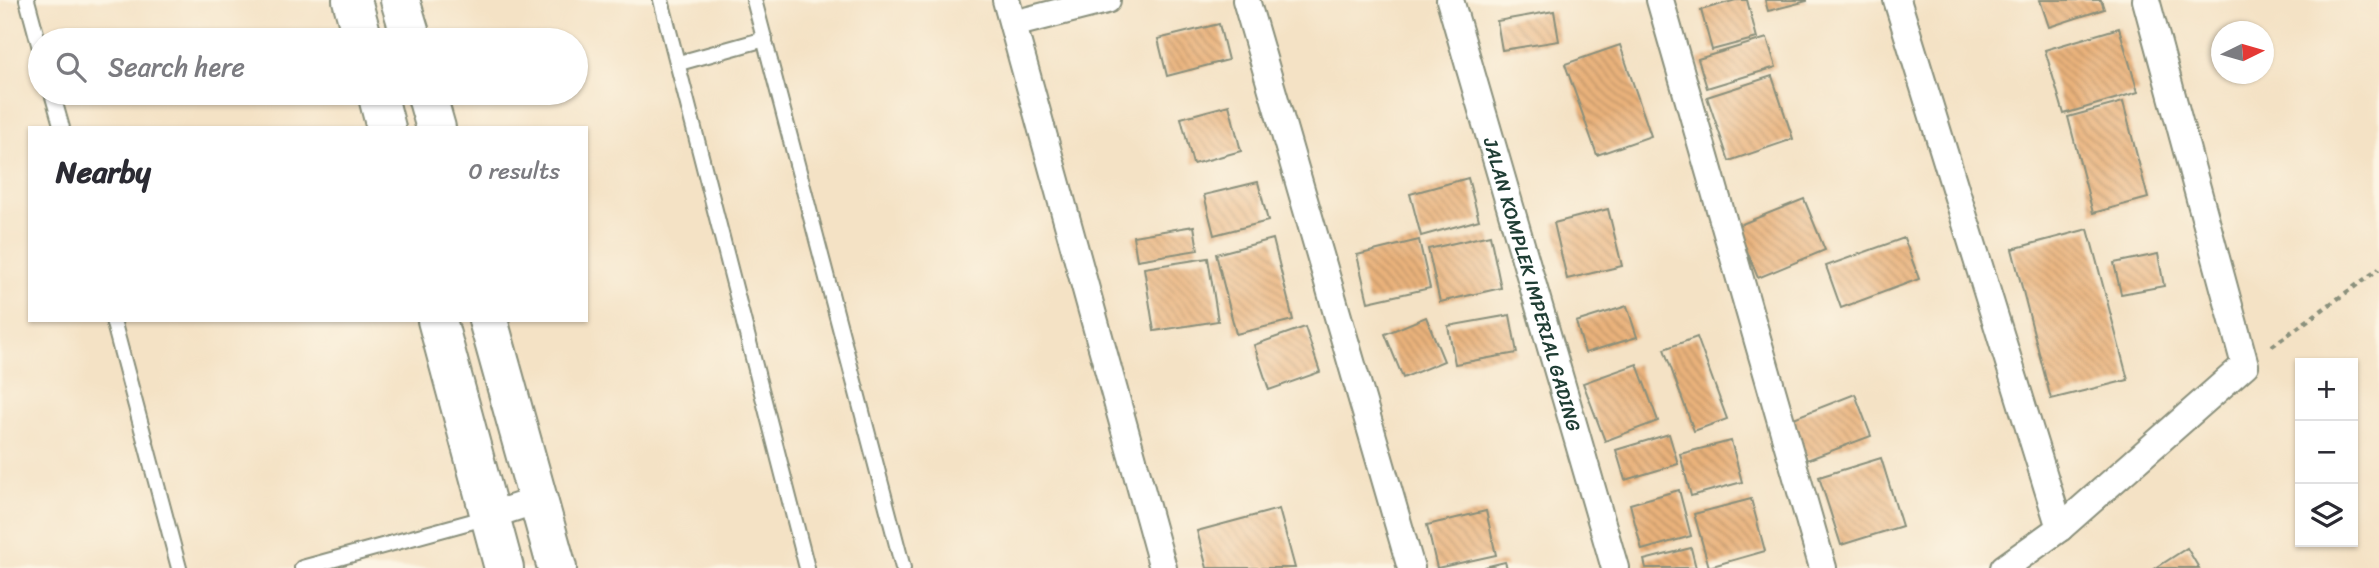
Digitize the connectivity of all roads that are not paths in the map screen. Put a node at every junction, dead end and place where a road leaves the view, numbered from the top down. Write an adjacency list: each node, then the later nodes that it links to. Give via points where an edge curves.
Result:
1 (27, 0): 13 (lane)
2 (352, 0): 14 (street)
3 (400, 0): 15 (street)
4 (661, 0): 17 (lane)
5 (754, 0): 16 (lane)
6 (1107, 0): 12 (street)
7 (1246, 0): 37 (street)
8 (1450, 0): 38 (street, JALAN KOMPLEK IMPERIAL GADING)
9 (1660, 0): 39 (street)
10 (1897, 0): 29 (street)
11 (2146, 0): 29 (street, via 2245,365)
12 (1009, 12): 36 (street)
13 (35, 28)
14 (360, 28)
15 (408, 28)
16 (765, 39): 17 (lane); 35 (lane)
17 (679, 63): 34 (lane)
18 (55, 105): 21 (lane)
19 (380, 105): 22 (street)
20 (429, 105): 23 (street)
21 (61, 126)
22 (385, 126)
23 (435, 126)
24 (114, 322): 30 (lane)
25 (438, 322): 28 (street)
26 (489, 322): 27 (street)
27 (538, 500): 28 (street); 33 (street)
28 (489, 516): 31 (lane); 32 (street)
29 (2060, 527): 40 (street)
30 (179, 568)
31 (302, 568)
32 (504, 568)
33 (557, 568)
34 (807, 568)
35 (902, 568)
36 (1163, 568)
37 (1410, 568)
38 (1615, 568)
39 (1823, 568)
40 (2004, 568)

